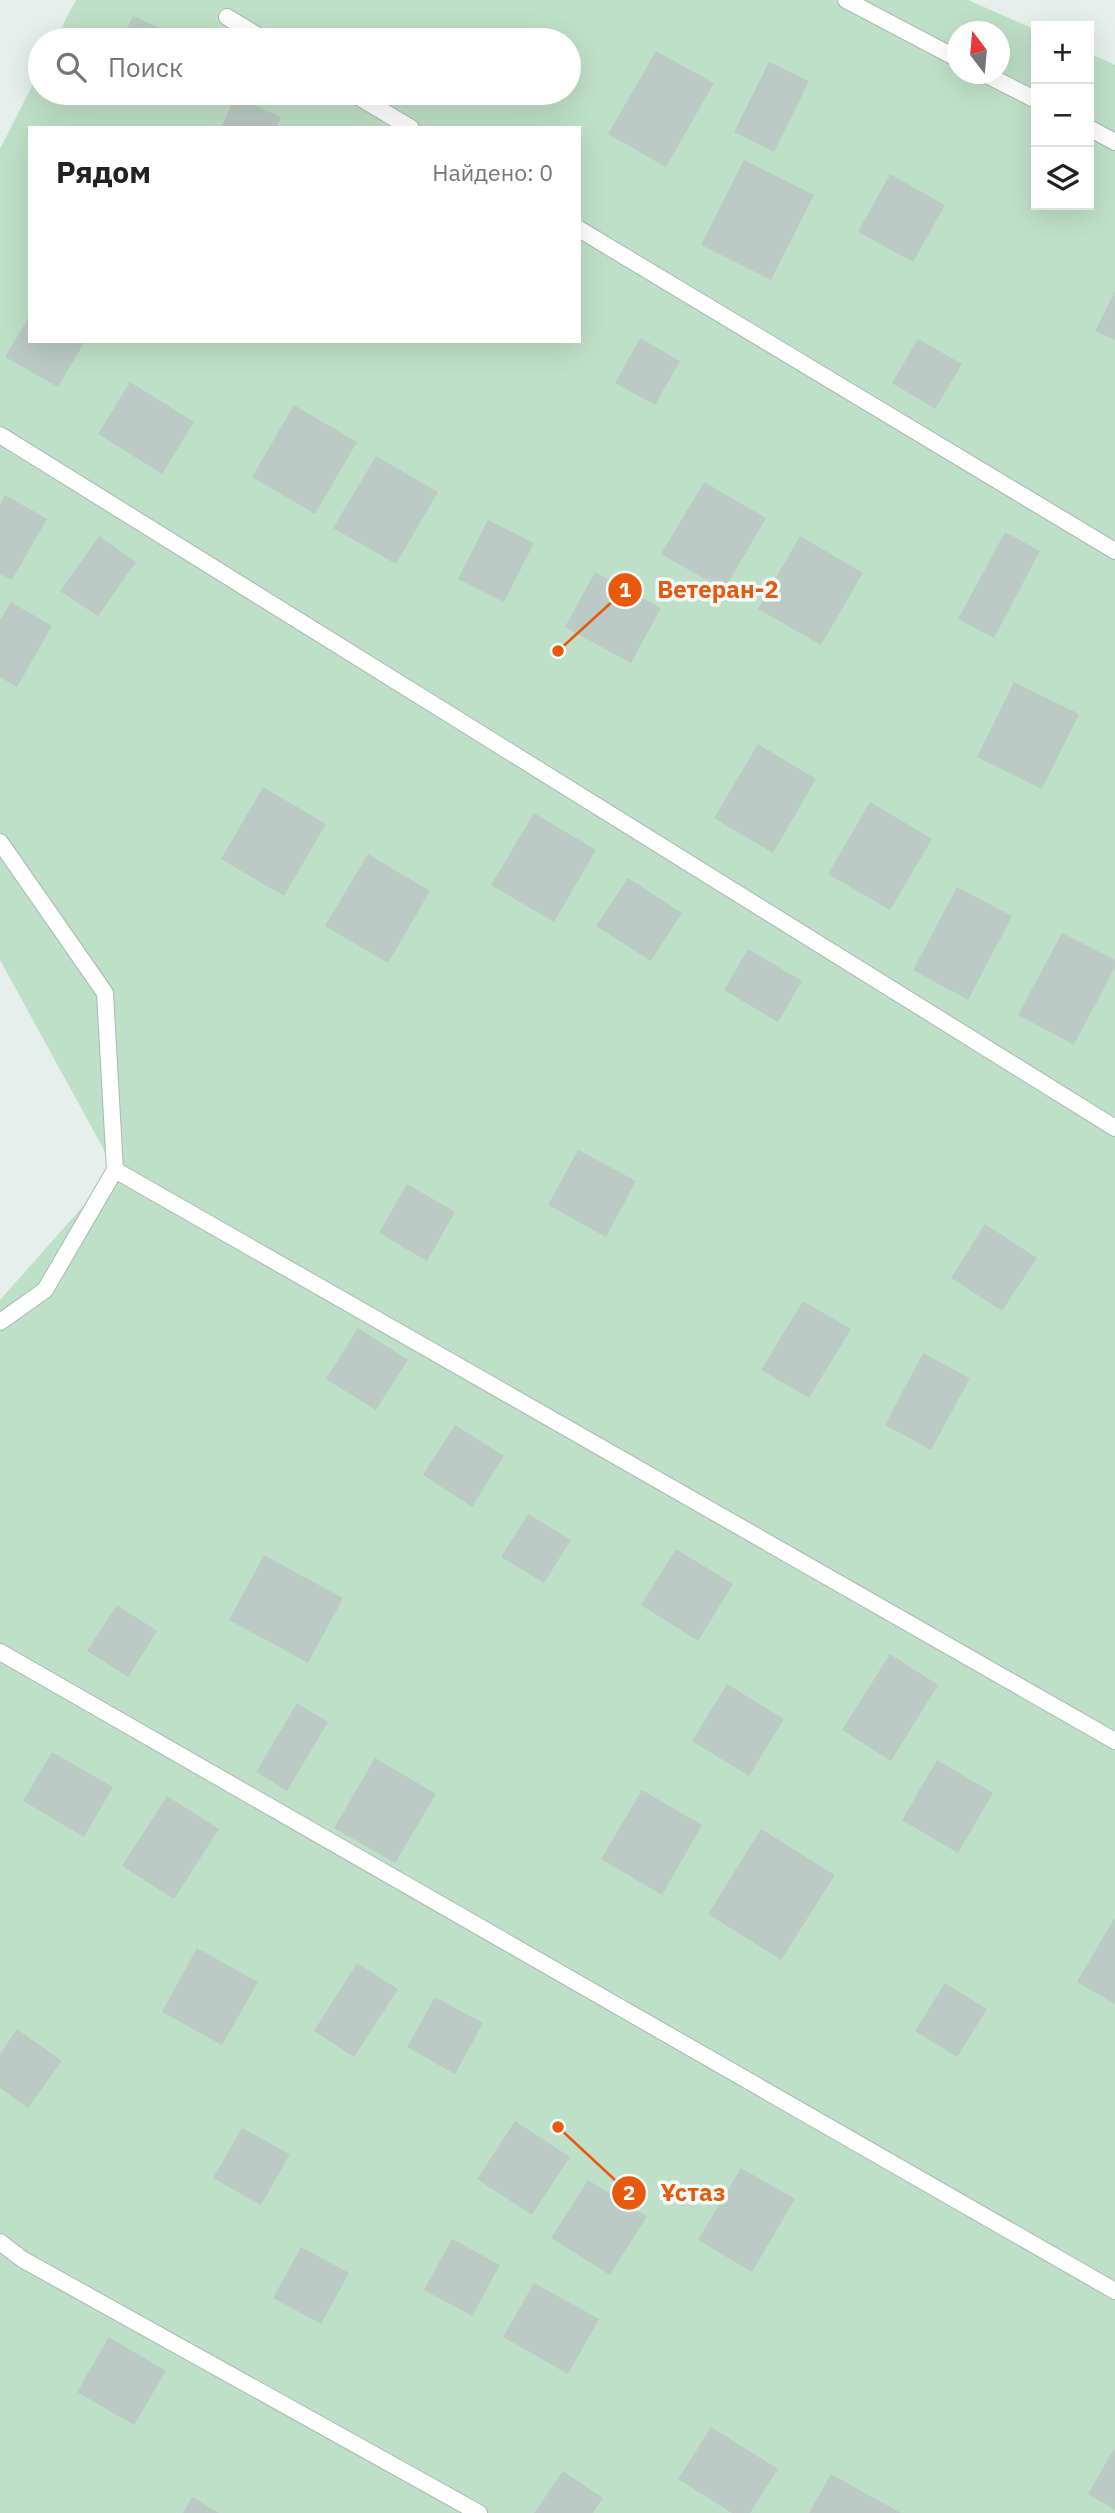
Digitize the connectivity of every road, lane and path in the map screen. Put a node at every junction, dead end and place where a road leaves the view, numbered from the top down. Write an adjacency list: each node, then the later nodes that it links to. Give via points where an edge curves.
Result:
1 (846, 0): 4 (lane)
2 (227, 17): 3 (lane)
3 (245, 28)
4 (947, 54)
5 (1005, 84): 6 (lane)
6 (1031, 97)
7 (372, 105): 8 (lane)
8 (408, 126)
9 (1094, 131): 10 (lane)
10 (1115, 142)
11 (581, 230): 13 (lane)
12 (0, 435): 15 (lane)
13 (1115, 551)
14 (0, 842): 16 (lane, via 104,993)
15 (1115, 1128)
16 (115, 1170): 17 (lane, via 45,1290); 19 (lane)
17 (0, 1322)
18 (0, 1652): 21 (lane)
19 (1115, 1741)
20 (0, 2242): 22 (lane, via 22,2259)
21 (1115, 2291)
22 (479, 2513)

